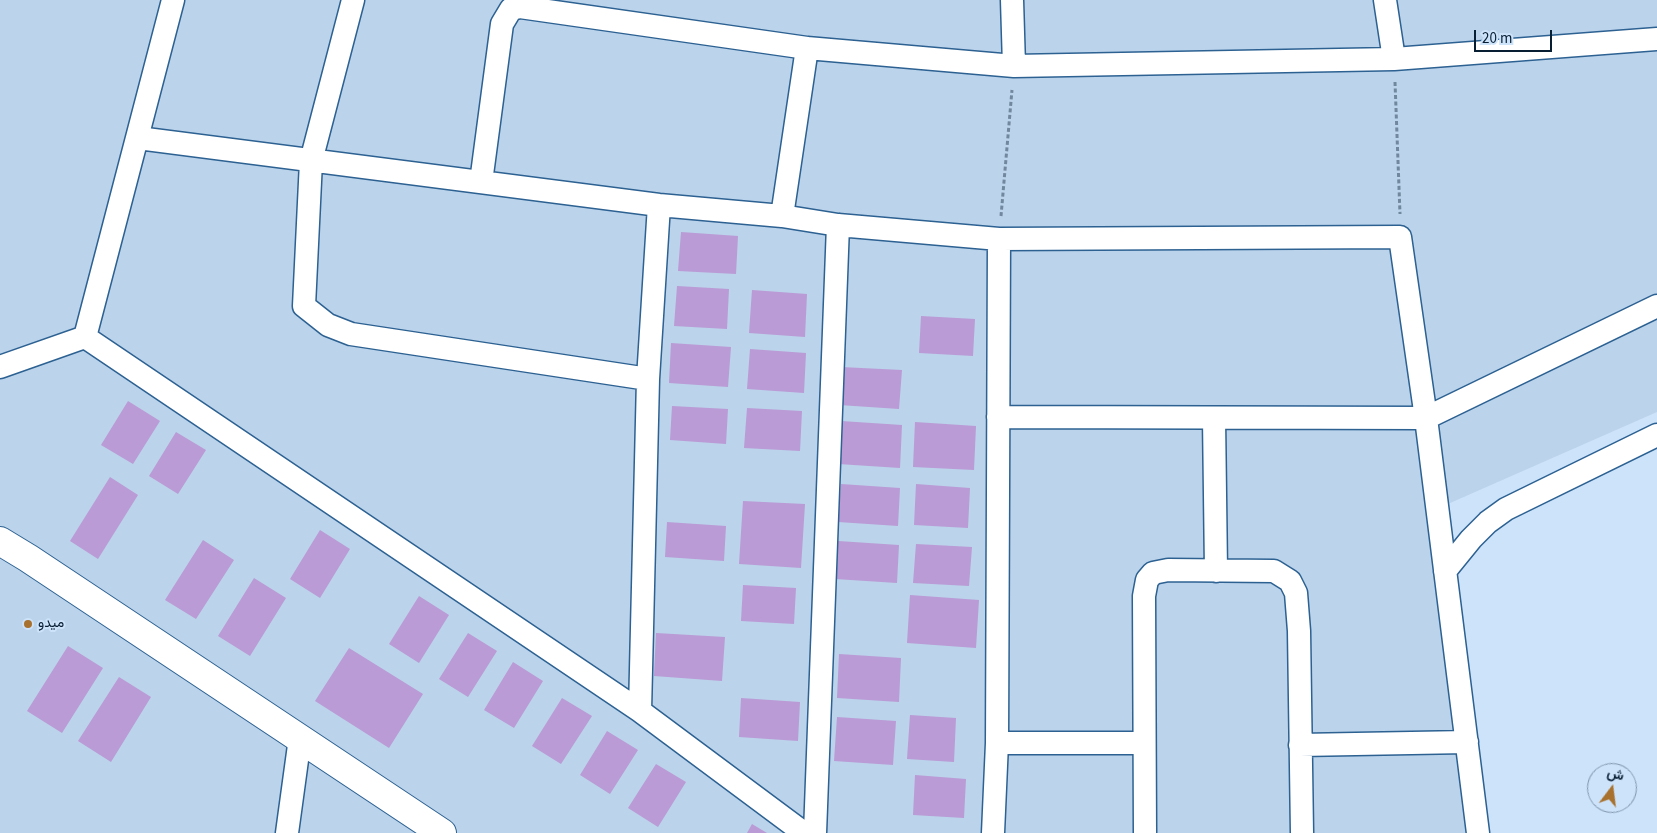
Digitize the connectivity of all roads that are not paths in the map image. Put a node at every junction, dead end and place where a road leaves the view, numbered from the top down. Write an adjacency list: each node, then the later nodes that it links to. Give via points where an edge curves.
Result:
1 (173, 0): 9 (street)
2 (353, 0): 10 (street)
3 (1012, 0): 8 (street)
4 (1385, 0): 7 (street)
5 (1657, 39): 7 (street)
6 (807, 48): 8 (street); 11 (street, via 532,7 511,9 502,24); 13 (street)
7 (1394, 59): 8 (street)
8 (1014, 66)
9 (138, 138): 10 (street); 17 (street)
10 (311, 161): 11 (street); 19 (street, via 304,306 317,318 351,334)
11 (481, 182): 12 (street)
12 (659, 205): 13 (street); 19 (street)
13 (782, 216): 14 (street)
14 (838, 225): 15 (street); 36 (street)
15 (1000, 239): 20 (street); 22 (street, via 1400,237)
16 (1657, 306): 22 (street)
17 (85, 337): 18 (street); 27 (street)
18 (0, 367)
19 (648, 379): 27 (street)
20 (998, 418): 21 (street); 30 (street)
21 (1214, 418): 22 (street); 25 (street)
22 (1426, 418): 26 (street)
23 (1657, 435): 26 (street, via 1506,509 1471,539)
24 (0, 541): 28 (street)
25 (1216, 571): 31 (street, via 1168,570 1153,573 1147,580 1144,596); 32 (street, via 1274,571 1282,574 1296,593)
26 (1445, 571): 29 (street)
27 (640, 711): 35 (street)
28 (300, 738): 33 (street); 34 (street)
29 (1467, 742): 32 (street); 40 (street)
30 (997, 743): 31 (street); 37 (street)
31 (1143, 743): 38 (street)
32 (1300, 745): 39 (street)
33 (287, 833)
34 (442, 833)
35 (804, 833)
36 (815, 833)
37 (993, 833)
38 (1145, 833)
39 (1302, 833)
40 (1478, 833)

